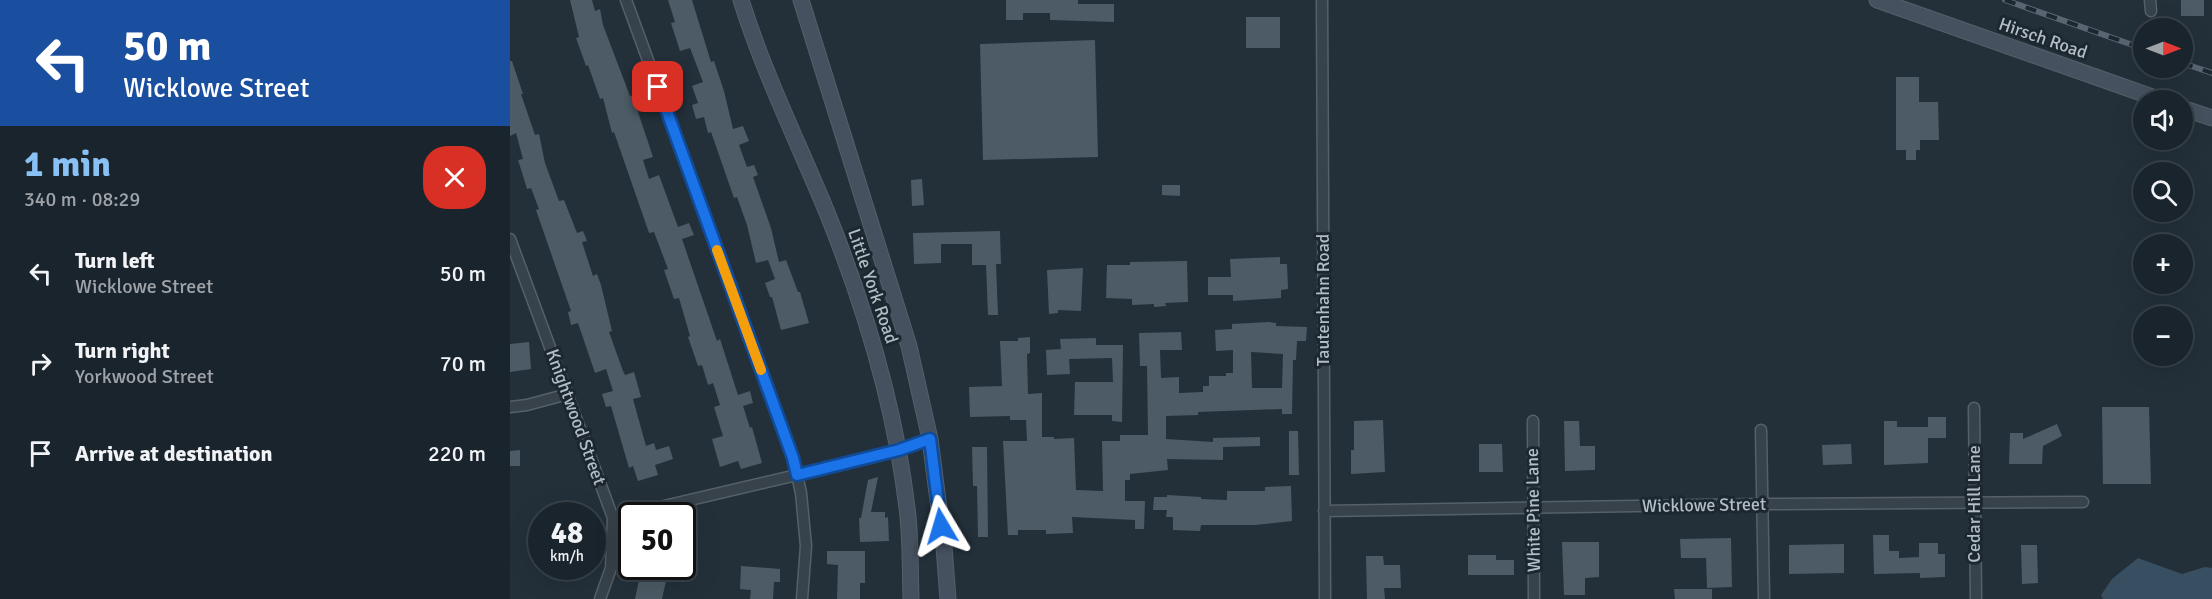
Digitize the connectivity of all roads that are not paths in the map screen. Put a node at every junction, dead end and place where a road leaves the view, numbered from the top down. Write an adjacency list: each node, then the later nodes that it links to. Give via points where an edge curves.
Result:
1 (626, 0): 17 (street)
2 (741, 0): 16 (main road, Little York Road, via 850,274 891,405)
3 (801, 0): 15 (main road, Little York Road, via 909,346)
4 (1322, 0): 22 (street, Tautenhahn Road)
5 (1877, 0): 6 (main road, Hirsch Road)
6 (2133, 90)
7 (2193, 112): 8 (main road)
8 (2212, 118)
9 (510, 239): 10 (street, Knightwood Street)
10 (568, 394): 11 (street); 23 (street, Knightwood Street)
11 (510, 406)
12 (1974, 408): 19 (street, Cedar Hill Lane)
13 (1533, 421): 21 (street, White Pine Lane)
14 (1761, 430): 20 (street)
15 (930, 439): 16 (street); 27 (main road, Little York Road)
16 (899, 450): 17 (street); 26 (main road, Little York Road, via 908,511)
17 (797, 475): 23 (street); 25 (street, via 806,546)
18 (2084, 502): 19 (street, Wicklowe Street)
19 (1973, 503): 20 (street, Wicklowe Street); 31 (street, Cedar Hill Lane)
20 (1763, 504): 21 (street, Wicklowe Street); 30 (street)
21 (1533, 508): 22 (street, Wicklowe Street); 29 (street, White Pine Lane)
22 (1324, 511): 28 (street, Tautenhahn Road)
23 (613, 518): 24 (street, Knightwood Street, via 611,568)
24 (600, 599)
25 (802, 599)
26 (911, 599)
27 (948, 599)
28 (1325, 599)
29 (1534, 599)
30 (1764, 599)
31 (1976, 599)

